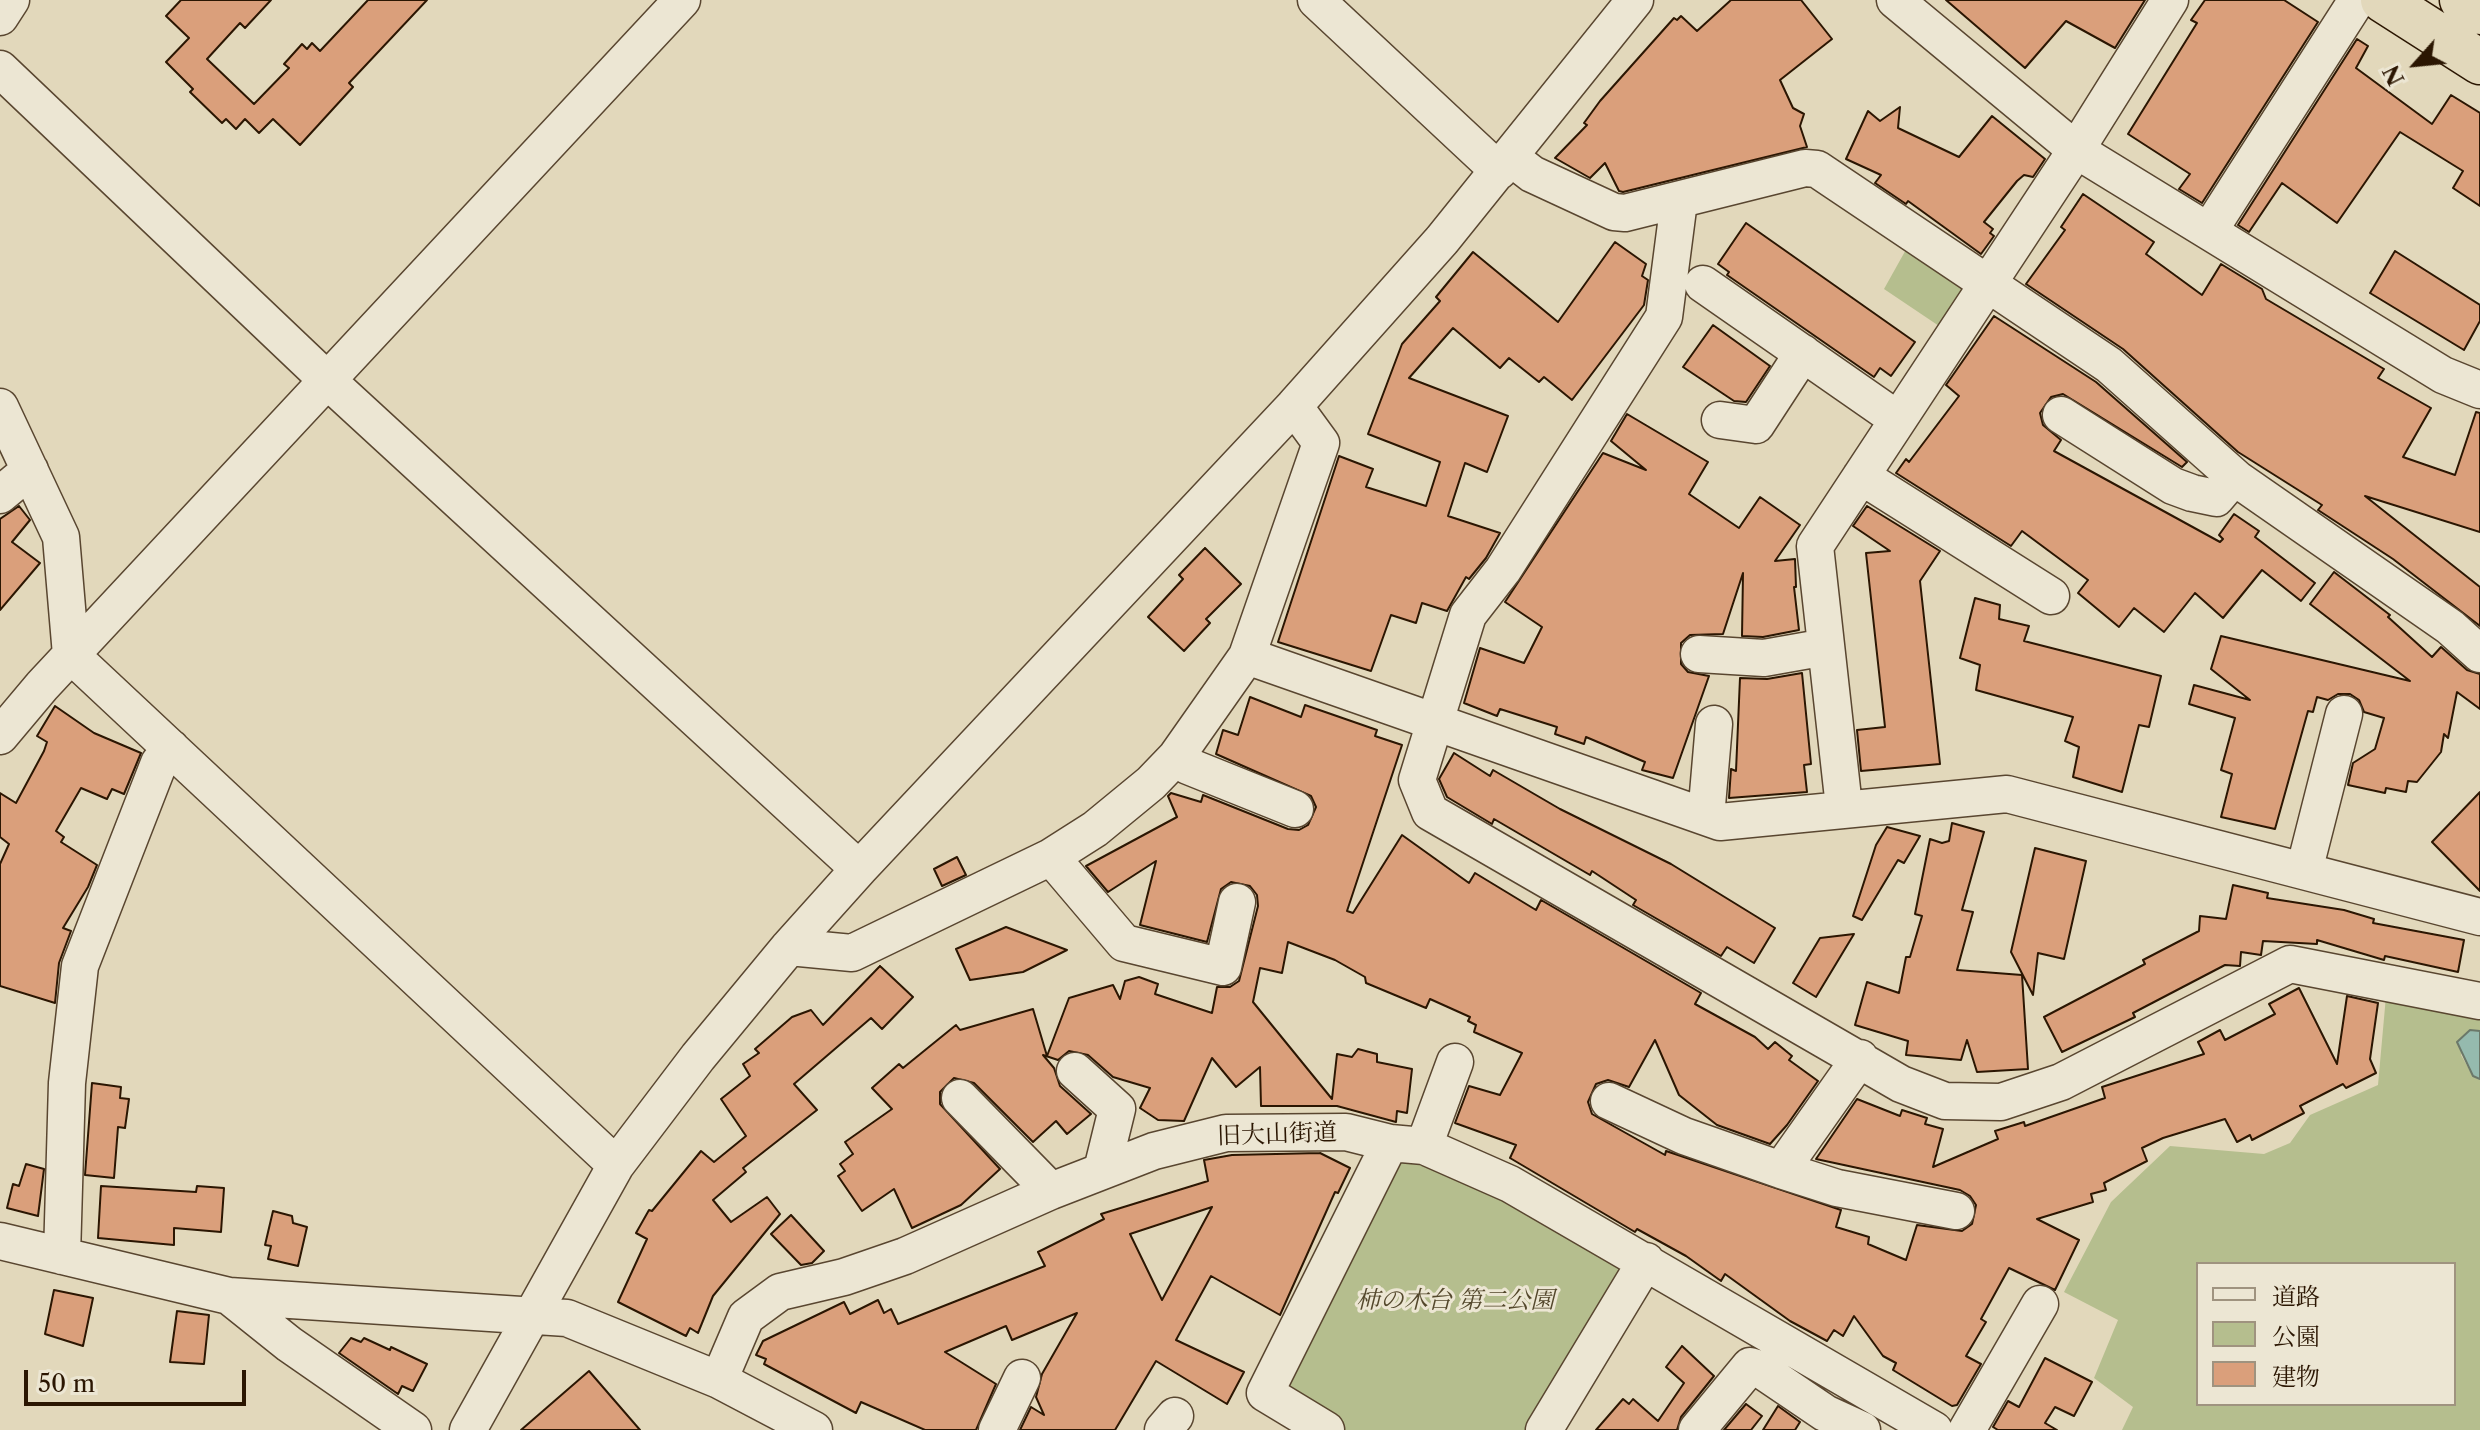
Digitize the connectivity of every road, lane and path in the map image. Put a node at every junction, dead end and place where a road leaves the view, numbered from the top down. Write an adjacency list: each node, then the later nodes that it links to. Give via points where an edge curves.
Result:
1 (11, 0): 11 (street)
2 (682, 0): 21 (street)
3 (1316, 0): 15 (street)
4 (1635, 0): 15 (street)
5 (1895, 0): 14 (street)
6 (2170, 0): 14 (street)
7 (2357, 0): 17 (street)
8 (2383, 0): 12 (highway)
9 (2462, 0): 10 (highway)
10 (2480, 12)
11 (0, 17)
12 (2480, 62)
13 (0, 69): 21 (street)
14 (2076, 150): 17 (street); 19 (street)
15 (1505, 164): 16 (street, via 1614,212); 23 (street)
16 (1679, 201): 19 (street, via 1817,169); 38 (street, via 1664,317 1503,570 1468,615)
17 (2209, 231): 22 (street, via 2443,375)
18 (1703, 284): 20 (street)
19 (1985, 285): 26 (street); 30 (street, via 2109,365)
20 (1803, 353): 26 (street); 27 (street, via 1756,425)
21 (327, 380): 36 (street); 48 (street)
22 (2480, 390)
23 (1294, 406): 37 (street, via 1321,443); 48 (street)
24 (0, 407): 28 (street)
25 (2061, 415): 30 (street, via 2192,493 2216,498)
26 (1897, 419): 29 (street)
27 (1720, 420)
28 (30, 470): 31 (street); 36 (street, via 61,537)
29 (1861, 476): 32 (street); 33 (street, via 1815,546)
30 (2234, 477): 35 (street, via 2450,627)
31 (0, 495)
32 (2051, 596)
33 (1826, 647): 34 (street, via 1764,658); 44 (street)
34 (1699, 654)
35 (2480, 654)
36 (71, 655): 41 (street); 42 (street)
37 (1247, 656): 38 (street); 43 (street)
38 (1434, 723): 46 (street); 54 (street, via 1417,780 1430,812)
39 (1714, 724): 46 (street)
40 (2348, 734): 49 (street)
41 (0, 736)
42 (171, 748): 60 (street); 66 (street, via 159,763 80,966 67,1083)
43 (1176, 757): 45 (street); 47 (street, via 1105,821)
44 (1844, 807): 46 (street, via 1720,822); 49 (street, via 2007,794)
45 (1295, 809)
46 (1706, 817)
47 (1051, 857): 50 (street, via 1124,943 1223,967); 52 (street, via 852,953)
48 (859, 869): 52 (street)
49 (2304, 871): 51 (street)
50 (1237, 902)
51 (2480, 917)
52 (789, 947): 60 (street)
53 (2480, 1001): 54 (street, via 2290,964 2061,1082 2001,1102 1945,1101 1901,1084)
54 (1860, 1058): 62 (street)
55 (1455, 1060): 59 (street)
56 (1075, 1071): 61 (street, via 1117,1109)
57 (960, 1098): 63 (street, via 972,1130)
58 (1609, 1101): 62 (street, via 1684,1136)
59 (1407, 1144): 61 (street, 旧大山街道, via 1346,1132 1226,1133); 67 (street, 旧大山街道, via 1510,1184); 78 (street, via 1265,1393)
60 (616, 1165): 69 (street)
61 (1102, 1170): 63 (street, 旧大山街道)
62 (1781, 1170): 64 (street, via 1837,1188)
63 (1051, 1191): 72 (street, 旧大山街道, via 905,1256 780,1292 746,1317)
64 (1956, 1211)
65 (0, 1241): 66 (street)
66 (62, 1256): 68 (street)
67 (1646, 1261): 79 (street); 82 (street, 旧大山街道)
68 (229, 1296): 69 (street); 74 (street)
69 (532, 1315): 72 (street, via 567,1318); 75 (street)
70 (2022, 1316): 83 (street)
71 (1022, 1378): 77 (street)
72 (719, 1380): 76 (street)
73 (1819, 1422): 80 (street, via 1750,1366); 81 (street)
74 (413, 1430)
75 (468, 1430)
76 (814, 1430)
77 (997, 1430)
78 (1326, 1430)
79 (1544, 1430)
80 (1697, 1430)
81 (1862, 1430)
82 (1934, 1430)
83 (1967, 1430)

